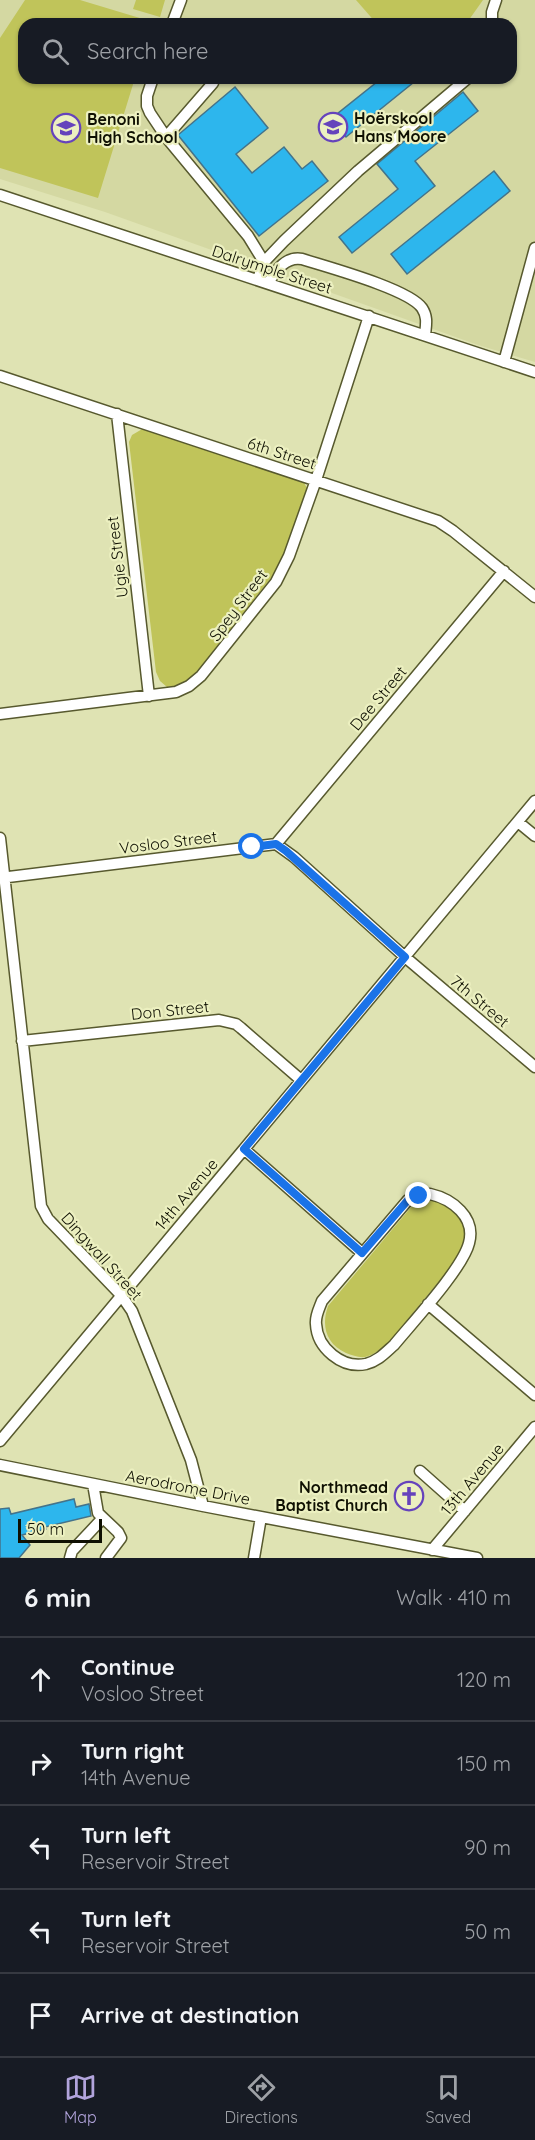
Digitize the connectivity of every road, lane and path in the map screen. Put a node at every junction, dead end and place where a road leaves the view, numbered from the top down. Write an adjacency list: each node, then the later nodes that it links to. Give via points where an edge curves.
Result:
1 (181, 0): 3 (street)
2 (496, 0): 4 (street)
3 (174, 18)
4 (492, 18)
5 (151, 84): 8 (street, via 147,106)
6 (212, 84): 8 (street)
7 (461, 84): 11 (street, via 358,171)
8 (166, 137): 11 (street, via 248,236)
9 (0, 195): 12 (street, Dalrymple Street)
10 (535, 248): 15 (street)
11 (264, 262): 12 (street)
12 (263, 281): 13 (street, Dalrymple Street); 14 (street, via 297,258 369,281 411,298 420,306 426,316)
13 (369, 316): 14 (street, Dalrymple Street); 19 (street, Spey Street)
14 (425, 335): 15 (street, Dalrymple Street)
15 (504, 362): 16 (street, Dalrymple Street)
16 (535, 372)
17 (0, 376): 18 (street, 6th Street)
18 (117, 414): 19 (street, 6th Street); 22 (street, Ugie Street)
19 (316, 480): 20 (street, 6th Street, via 438,521); 22 (street, Spey Street, via 276,582 189,686)
20 (504, 571): 21 (street, 6th Street); 28 (street, Dee Street)
21 (535, 597)
22 (149, 696): 23 (street, Spey Street)
23 (0, 714)
24 (535, 801): 25 (street, 14th Avenue)
25 (518, 822): 26 (street); 30 (street, 14th Avenue)
26 (535, 836)
27 (0, 838): 29 (street, Dingwall Street)
28 (276, 844): 29 (street, Vosloo Street); 30 (street)
29 (3, 877): 31 (street, Dingwall Street)
30 (405, 957): 32 (street, 7th Street); 33 (street, 14th Avenue)
31 (22, 1041): 33 (street, Don Street, via 219,1020 236,1024); 36 (street, Dingwall Street, via 41,1206 48,1219)
32 (535, 1067)
33 (301, 1080): 34 (street, 14th Avenue)
34 (244, 1149): 35 (street); 36 (street, 14th Avenue)
35 (362, 1253): 37 (street, via 408,1200 430,1194 449,1201 467,1220 470,1240 462,1259); 37 (street, via 322,1301 316,1317 320,1340 329,1353 357,1364 381,1358)
36 (121, 1295): 40 (street, 14th Avenue); 44 (street, Dingwall Street, via 136,1319 169,1402)
37 (428, 1304): 38 (street)
38 (535, 1395)
39 (535, 1427): 45 (street, 13th Avenue)
40 (0, 1441)
41 (0, 1465): 43 (street, Aerodrome Drive)
42 (420, 1471): 45 (street)
43 (93, 1484): 44 (street, Aerodrome Drive); 47 (street, via 96,1508)
44 (203, 1506): 46 (street, Aerodrome Drive)
45 (465, 1510): 48 (street, 13th Avenue)
46 (261, 1517): 48 (street, Aerodrome Drive); 51 (street)
47 (102, 1519): 49 (street); 50 (street, via 121,1538)
48 (432, 1550): 52 (street, Aerodrome Drive)
49 (70, 1558)
50 (106, 1558)
51 (254, 1558)
52 (477, 1558)

